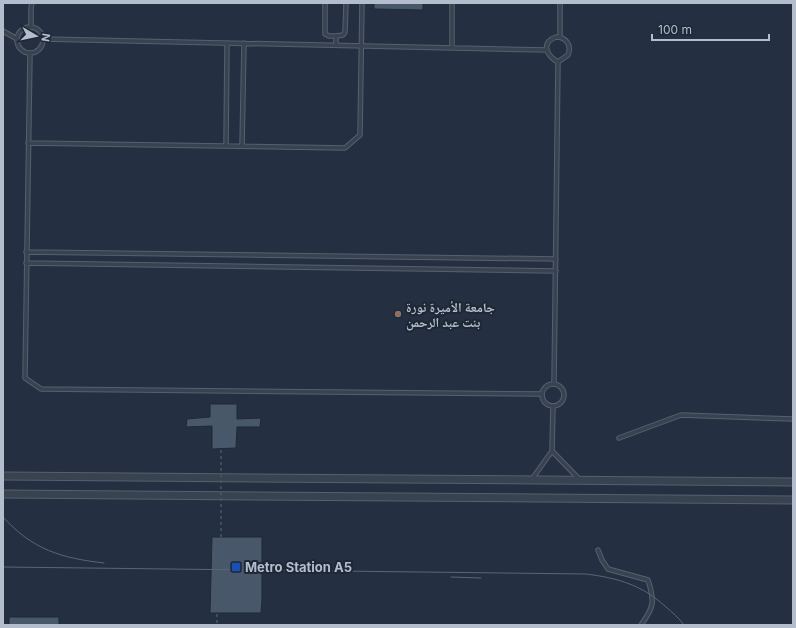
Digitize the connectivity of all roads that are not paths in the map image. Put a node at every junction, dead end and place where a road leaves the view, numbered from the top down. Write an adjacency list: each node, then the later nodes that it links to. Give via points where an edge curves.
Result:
1 (32, 3): 7 (lane)
2 (325, 3): 9 (lane, via 325,34)
3 (346, 3): 9 (lane, via 345,32)
4 (362, 3): 16 (lane)
5 (452, 3): 17 (lane)
6 (560, 3): 10 (lane)
7 (31, 27): 11 (lane, via 20,32); 12 (lane, via 38,30)
8 (3, 31): 11 (lane)
9 (336, 36): 15 (lane)
10 (560, 37): 18 (lane, via 552,39); 20 (lane, via 568,44 569,51 565,58)
11 (17, 39): 19 (lane, via 19,47)
12 (43, 39): 13 (lane); 19 (lane, via 40,48)
13 (227, 43): 14 (lane); 22 (lane)
14 (244, 44): 15 (lane); 23 (lane)
15 (336, 45): 16 (lane)
16 (361, 46): 17 (lane); 23 (lane, via 360,135 345,148)
17 (452, 48): 18 (lane)
18 (547, 50): 20 (lane)
19 (30, 53): 21 (lane)
20 (558, 62): 25 (lane)
21 (28, 143): 22 (lane); 24 (lane)
22 (226, 146): 23 (lane)
23 (242, 146)
24 (26, 252): 25 (lane); 26 (lane)
25 (556, 260): 27 (lane)
26 (26, 263): 27 (lane); 29 (lane, via 24,378 41,389)
27 (556, 271): 28 (lane)
28 (554, 384): 29 (lane, via 544,387); 30 (lane, via 561,387 564,394 563,401)
29 (541, 394): 30 (lane, via 546,404)
30 (553, 406): 33 (lane)
31 (793, 419): 32 (lane, via 681,415)
32 (619, 438)
33 (552, 451): 35 (lane); 36 (lane)
34 (3, 476): 35 (street)
35 (531, 480): 36 (street)
36 (580, 480): 37 (street)
37 (793, 482)
38 (3, 494): 39 (street)
39 (793, 500)
40 (598, 550): 41 (lane, via 608,569 648,580 653,594 651,610)
41 (641, 625)

